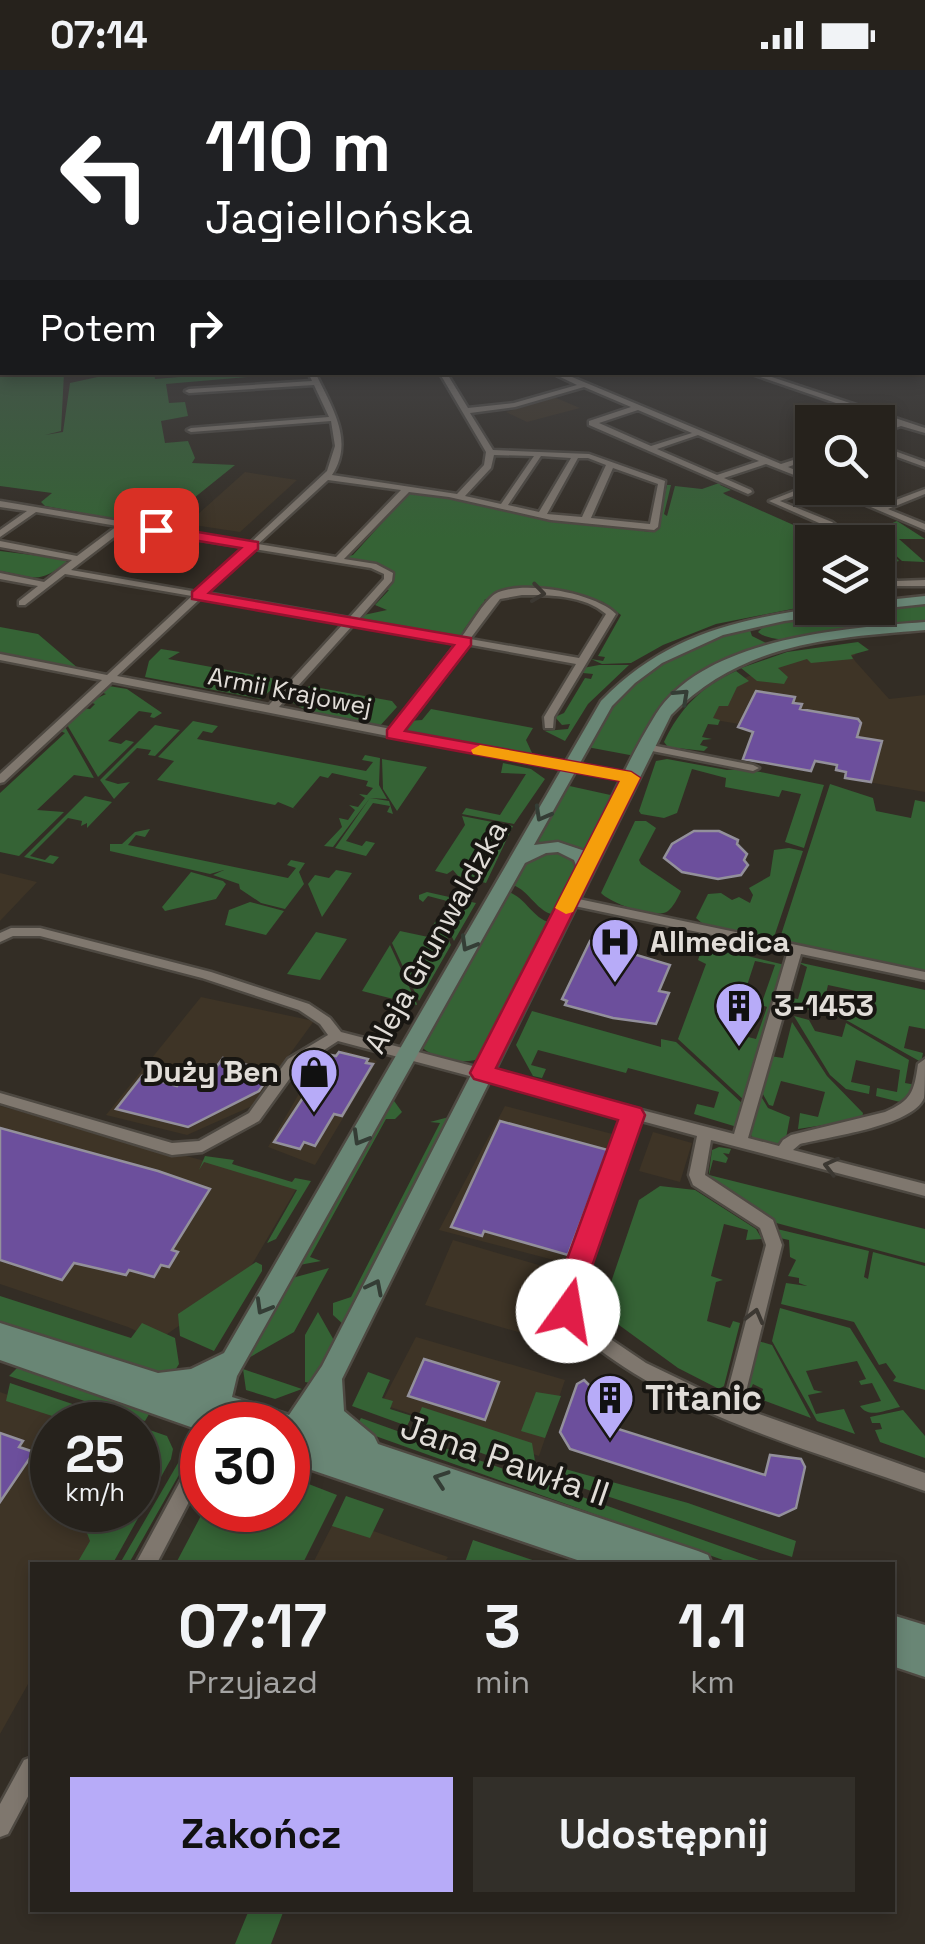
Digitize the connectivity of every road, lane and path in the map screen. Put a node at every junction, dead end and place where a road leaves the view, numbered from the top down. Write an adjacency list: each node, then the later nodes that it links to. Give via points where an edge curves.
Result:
1 (312, 375): 5 (street)
2 (444, 375): 9 (street)
3 (559, 375): 6 (street)
4 (758, 375): 11 (street)
5 (316, 383): 7 (street); 10 (street)
6 (580, 386): 8 (street); 9 (street)
7 (189, 391)
8 (636, 408): 15 (street); 16 (street, via 592,423)
9 (465, 411): 17 (street)
10 (332, 420): 13 (street); 27 (street, via 341,447)
11 (902, 423): 12 (street); 14 (street)
12 (895, 426)
13 (190, 430)
14 (925, 431)
15 (698, 433): 16 (street); 21 (street)
16 (650, 449): 28 (street)
17 (490, 452): 18 (street); 33 (street, via 488,466)
18 (539, 454): 20 (street); 36 (street)
19 (895, 454): 24 (street)
20 (576, 456): 23 (street); 39 (street)
21 (766, 461): 25 (street); 28 (street)
22 (795, 462): 25 (street)
23 (611, 464): 40 (street); 40 (street, via 664,485 654,527)
24 (925, 465)
25 (780, 467): 26 (street)
26 (795, 474)
27 (326, 477): 29 (street); 46 (street)
28 (717, 478): 32 (street)
29 (407, 489): 33 (street); 48 (street)
30 (795, 490): 42 (street, via 773,500)
31 (925, 491): 37 (street)
32 (748, 492)
33 (459, 497): 36 (street)
34 (0, 504): 38 (street)
35 (874, 505): 37 (street)
36 (503, 507): 39 (street)
37 (882, 508): 43 (street)
38 (35, 510): 41 (street); 44 (street)
39 (542, 516): 40 (street)
40 (585, 521)
41 (125, 524): 46 (street); 47 (street)
42 (830, 525)
43 (925, 526)
44 (0, 534)
45 (0, 544): 47 (street)
46 (252, 546): 48 (street); 54 (street)
47 (78, 559): 49 (street)
48 (338, 560): 60 (street, via 383,569 389,579)
49 (63, 571): 52 (street); 54 (street)
50 (0, 576): 52 (street)
51 (925, 583): 53 (street)
52 (46, 584): 56 (street)
53 (895, 584)
54 (198, 596): 60 (street); 66 (street)
55 (925, 600): 57 (street)
56 (22, 603)
57 (895, 603)
58 (795, 616): 59 (street, Aleja Grunwaldzka)
59 (764, 620): 63 (street, via 754,629 757,636); 71 (street, Aleja Grunwaldzka, via 688,644 637,672 606,704)
60 (351, 622): 62 (street); 67 (street)
61 (925, 626): 63 (street)
62 (465, 642): 65 (street); 65 (street, one-way to 65, via 505,592 599,602 611,614); 69 (street)
63 (795, 642): 70 (street, one-way to 63, via 664,713 699,680)
64 (0, 657): 66 (street, Armii Krajowej)
65 (583, 662): 68 (street)
66 (108, 678): 67 (street, Armii Krajowej); 74 (street)
67 (271, 710): 69 (street, Armii Krajowej)
68 (549, 726)
69 (393, 734): 71 (street, Armii Krajowej)
70 (646, 747): 72 (street); 73 (street)
71 (569, 767): 73 (street, Armii Krajowej); 75 (street, Aleja Grunwaldzka, one-way to 75)
72 (754, 768)
73 (631, 778): 76 (street)
74 (0, 780)
75 (516, 861): 76 (street, via 533,850 564,847 582,856); 82 (street, Aleja Grunwaldzka, one-way to 82)
76 (586, 868): 77 (street)
77 (569, 902): 79 (street); 84 (street)
78 (0, 938): 81 (street, via 40,932 206,975 304,1007)
79 (796, 948): 80 (street); 88 (street)
80 (925, 976)
81 (336, 1036): 82 (street); 85 (street, via 293,1063 254,1117 188,1150)
82 (406, 1053): 84 (street); 93 (street, Aleja Grunwaldzka, one-way to 93)
83 (925, 1064): 89 (street, via 910,1106 796,1139)
84 (482, 1073): 86 (street); 94 (street, one-way to 84)
85 (0, 1098)
86 (632, 1115): 87 (street); 100 (street, via 568,1311 680,1392)
87 (706, 1134): 88 (street); 100 (street, one-way to 87, via 774,1245 766,1224 699,1182)
88 (739, 1143): 89 (street)
89 (784, 1154): 90 (street, one-way to 89)
90 (923, 1185)
91 (0, 1333): 95 (street, Jana Pawła II)
92 (0, 1348): 98 (street, Jana Pawła II)
93 (233, 1360): 95 (street, via 194,1380); 97 (street, Aleja Grunwaldzka)
94 (331, 1374): 99 (street); 103 (street, via 332,1419)
95 (151, 1382): 96 (street, Jana Pawła II)
96 (189, 1402)
97 (220, 1402)
98 (180, 1406)
99 (310, 1409)
100 (732, 1411): 104 (street)
101 (310, 1439): 103 (street, Jana Pawła II)
102 (310, 1441): 107 (street, Jana Pawła II)
103 (391, 1462): 108 (street, Jana Pawła II, one-way to 103)
104 (925, 1482)
105 (180, 1501): 106 (street)
106 (147, 1562)
107 (625, 1562)
108 (689, 1562)
109 (895, 1630): 110 (street)
110 (925, 1640)
111 (895, 1652): 112 (street)
112 (925, 1662)
113 (30, 1772): 114 (street)
114 (0, 1826)

